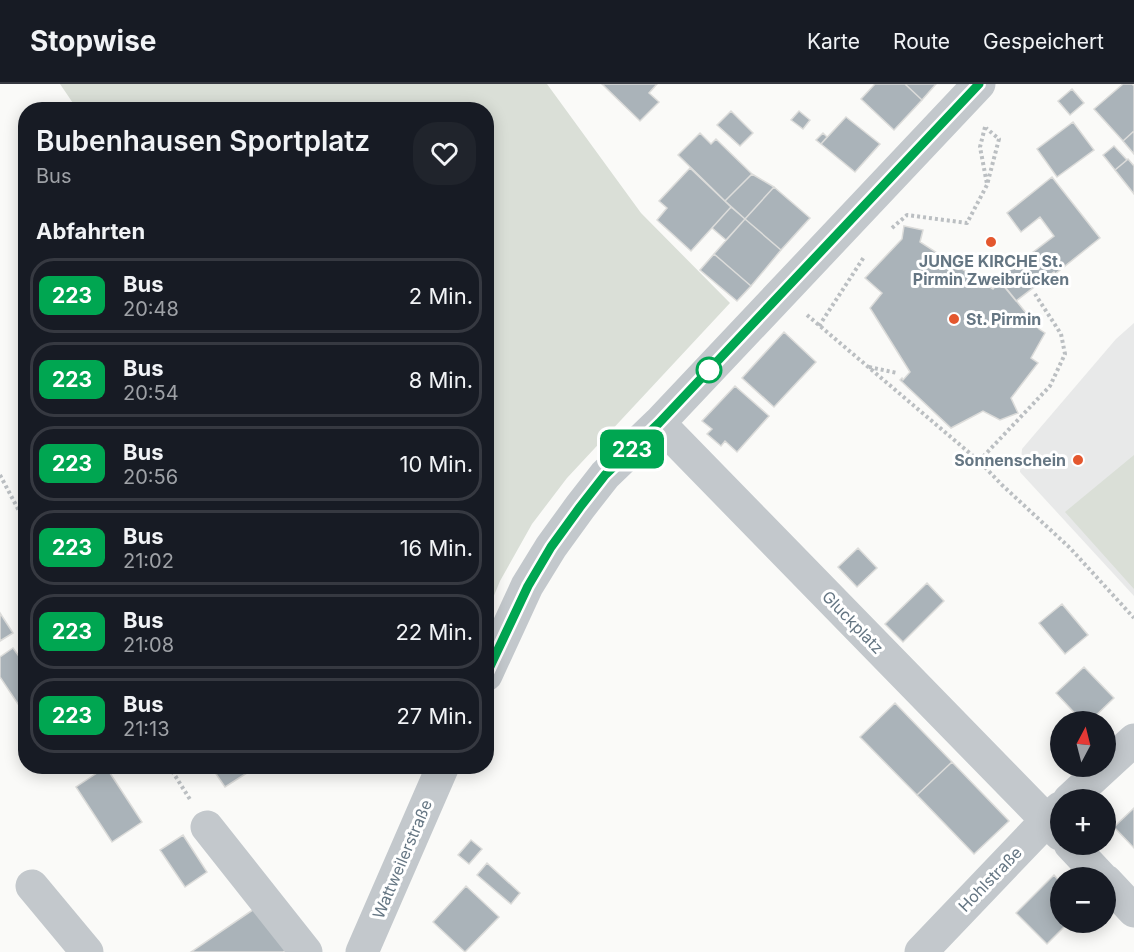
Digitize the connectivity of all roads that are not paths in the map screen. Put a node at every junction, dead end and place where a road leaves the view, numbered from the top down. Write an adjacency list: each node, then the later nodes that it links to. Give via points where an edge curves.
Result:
1 (979, 84): 2 (street)
2 (659, 423): 3 (street, via 605,475 551,547); 7 (street, Gluckplatz)
3 (494, 658)
4 (1134, 740): 6 (street, Hohlstraße)
5 (440, 774): 17 (street, Wattweilerstraße)
6 (1085, 789)
7 (1050, 806)
8 (1050, 824): 18 (street, Hohlstraße)
9 (207, 827): 16 (street)
10 (1080, 855): 11 (street)
11 (1092, 867)
12 (32, 886): 15 (street)
13 (1116, 892): 14 (street)
14 (1134, 911)
15 (87, 952)
16 (306, 952)
17 (362, 952)
18 (921, 952)

